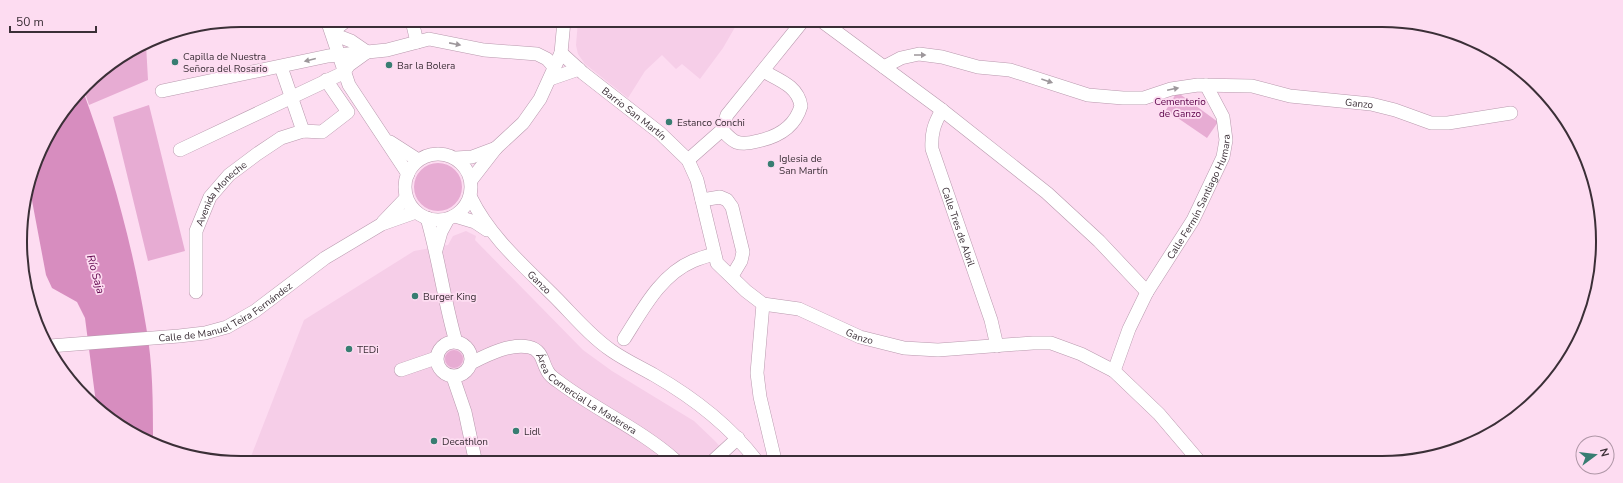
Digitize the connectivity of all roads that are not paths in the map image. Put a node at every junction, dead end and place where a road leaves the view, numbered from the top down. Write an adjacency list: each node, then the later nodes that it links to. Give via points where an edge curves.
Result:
1 (413, 27): 7 (street)
2 (563, 27): 10 (street)
3 (798, 27): 14 (street)
4 (830, 27): 12 (street)
5 (331, 29): 6 (street); 8 (street)
6 (351, 41): 8 (street); 9 (street)
7 (417, 42): 9 (street); 16 (street, one-way to 16, via 429,39 484,50 537,54 547,59)
8 (338, 51): 9 (street); 11 (street, one-way to 11); 15 (street)
9 (367, 52): 15 (street, via 349,65)
10 (561, 53): 13 (street, Barrio San Martín); 16 (street)
11 (280, 67): 19 (street); 20 (street)
12 (884, 67): 18 (street, one-way to 18, via 901,58 919,54 942,57 978,68 1010,70 1088,94 1123,98 1144,98 1170,89); 21 (street)
13 (579, 69): 16 (street); 30 (street, Barrio San Martín, via 660,133)
14 (763, 71): 23 (street, via 727,115); 23 (street, via 795,91 801,106 794,120 777,136 753,142 737,142)
15 (343, 73): 17 (street); 25 (street, via 348,85)
16 (552, 73): 26 (street, via 540,99 523,123)
17 (326, 80): 20 (street); 24 (street, Avenida Moneche, via 348,112 322,132)
18 (1206, 84): 22 (street, Ganzo, via 1252,86 1290,96 1371,104 1431,123 1448,124); 44 (street, Calle Fermín Santiago Humara, via 1223,117 1226,140 1223,157 1194,220)
19 (162, 91)
20 (291, 98): 24 (street); 27 (street)
21 (942, 110): 44 (street, via 1047,193 1099,241); 51 (street, Calle Tres de Abril, via 933,125 932,150 991,320)
22 (1511, 112)
23 (722, 130): 30 (street)
24 (303, 131): 43 (street, Avenida Moneche, via 281,138 257,154 229,175 210,197 196,231)
25 (387, 140): 29 (street); 31 (street)
26 (496, 148): 28 (street, via 472,157); 32 (street)
27 (180, 150)
28 (456, 158): 29 (street, via 441,152 429,154); 32 (street, via 465,165)
29 (418, 160): 31 (street)
30 (688, 160): 35 (street, Barrio San Martín)
31 (408, 174): 33 (street)
32 (472, 179): 34 (street)
33 (406, 198): 36 (street); 38 (street, Calle de Manuel Teira Fernández)
34 (470, 198): 37 (street, via 464,208); 39 (street, Ganzo)
35 (702, 200): 41 (street, Barrio San Martín); 42 (street, via 720,197 727,200 732,207 743,252)
36 (422, 215): 37 (street, via 437,220); 38 (street, Calle de Manuel Teira Fernández); 40 (street)
37 (452, 217): 39 (street, Ganzo, via 475,222); 40 (street, via 441,232)
38 (382, 224): 49 (street, Calle de Manuel Teira Fernández, via 325,258 255,311 219,330 179,336)
39 (493, 234): 58 (street, Ganzo, via 604,345 686,394 713,414)
40 (436, 250): 46 (street)
41 (714, 254): 42 (street, Barrio San Martín, via 717,262); 47 (street, via 685,265 662,284 647,302)
42 (732, 276): 45 (street, Barrio San Martín)
43 (196, 292)
44 (1147, 292): 57 (street, via 1129,329)
45 (762, 304): 51 (street, Ganzo, via 799,309 860,337 904,348 938,350); 63 (street, via 757,373)
46 (446, 306): 48 (street); 50 (street)
47 (624, 339)
48 (456, 342): 50 (street); 52 (street, Área Comercial La Maderera)
49 (54, 346)
50 (443, 346): 54 (street)
51 (997, 346): 57 (street, Ganzo, via 1051,343 1081,354)
52 (468, 349): 53 (street, Área Comercial La Maderera); 56 (street)
53 (493, 352): 56 (street, Área Comercial La Maderera); 60 (street, Área Comercial La Maderera, via 519,347 534,349 556,380 647,438)
54 (438, 364): 55 (street); 56 (street, via 444,374)
55 (405, 369)
56 (463, 371): 59 (street, via 465,412)
57 (1114, 371): 64 (street, Ganzo, via 1159,414)
58 (738, 438): 61 (street); 62 (street, Ganzo)
59 (474, 456)
60 (670, 456)
61 (718, 456)
62 (753, 456)
63 (774, 456)
64 (1195, 456)

